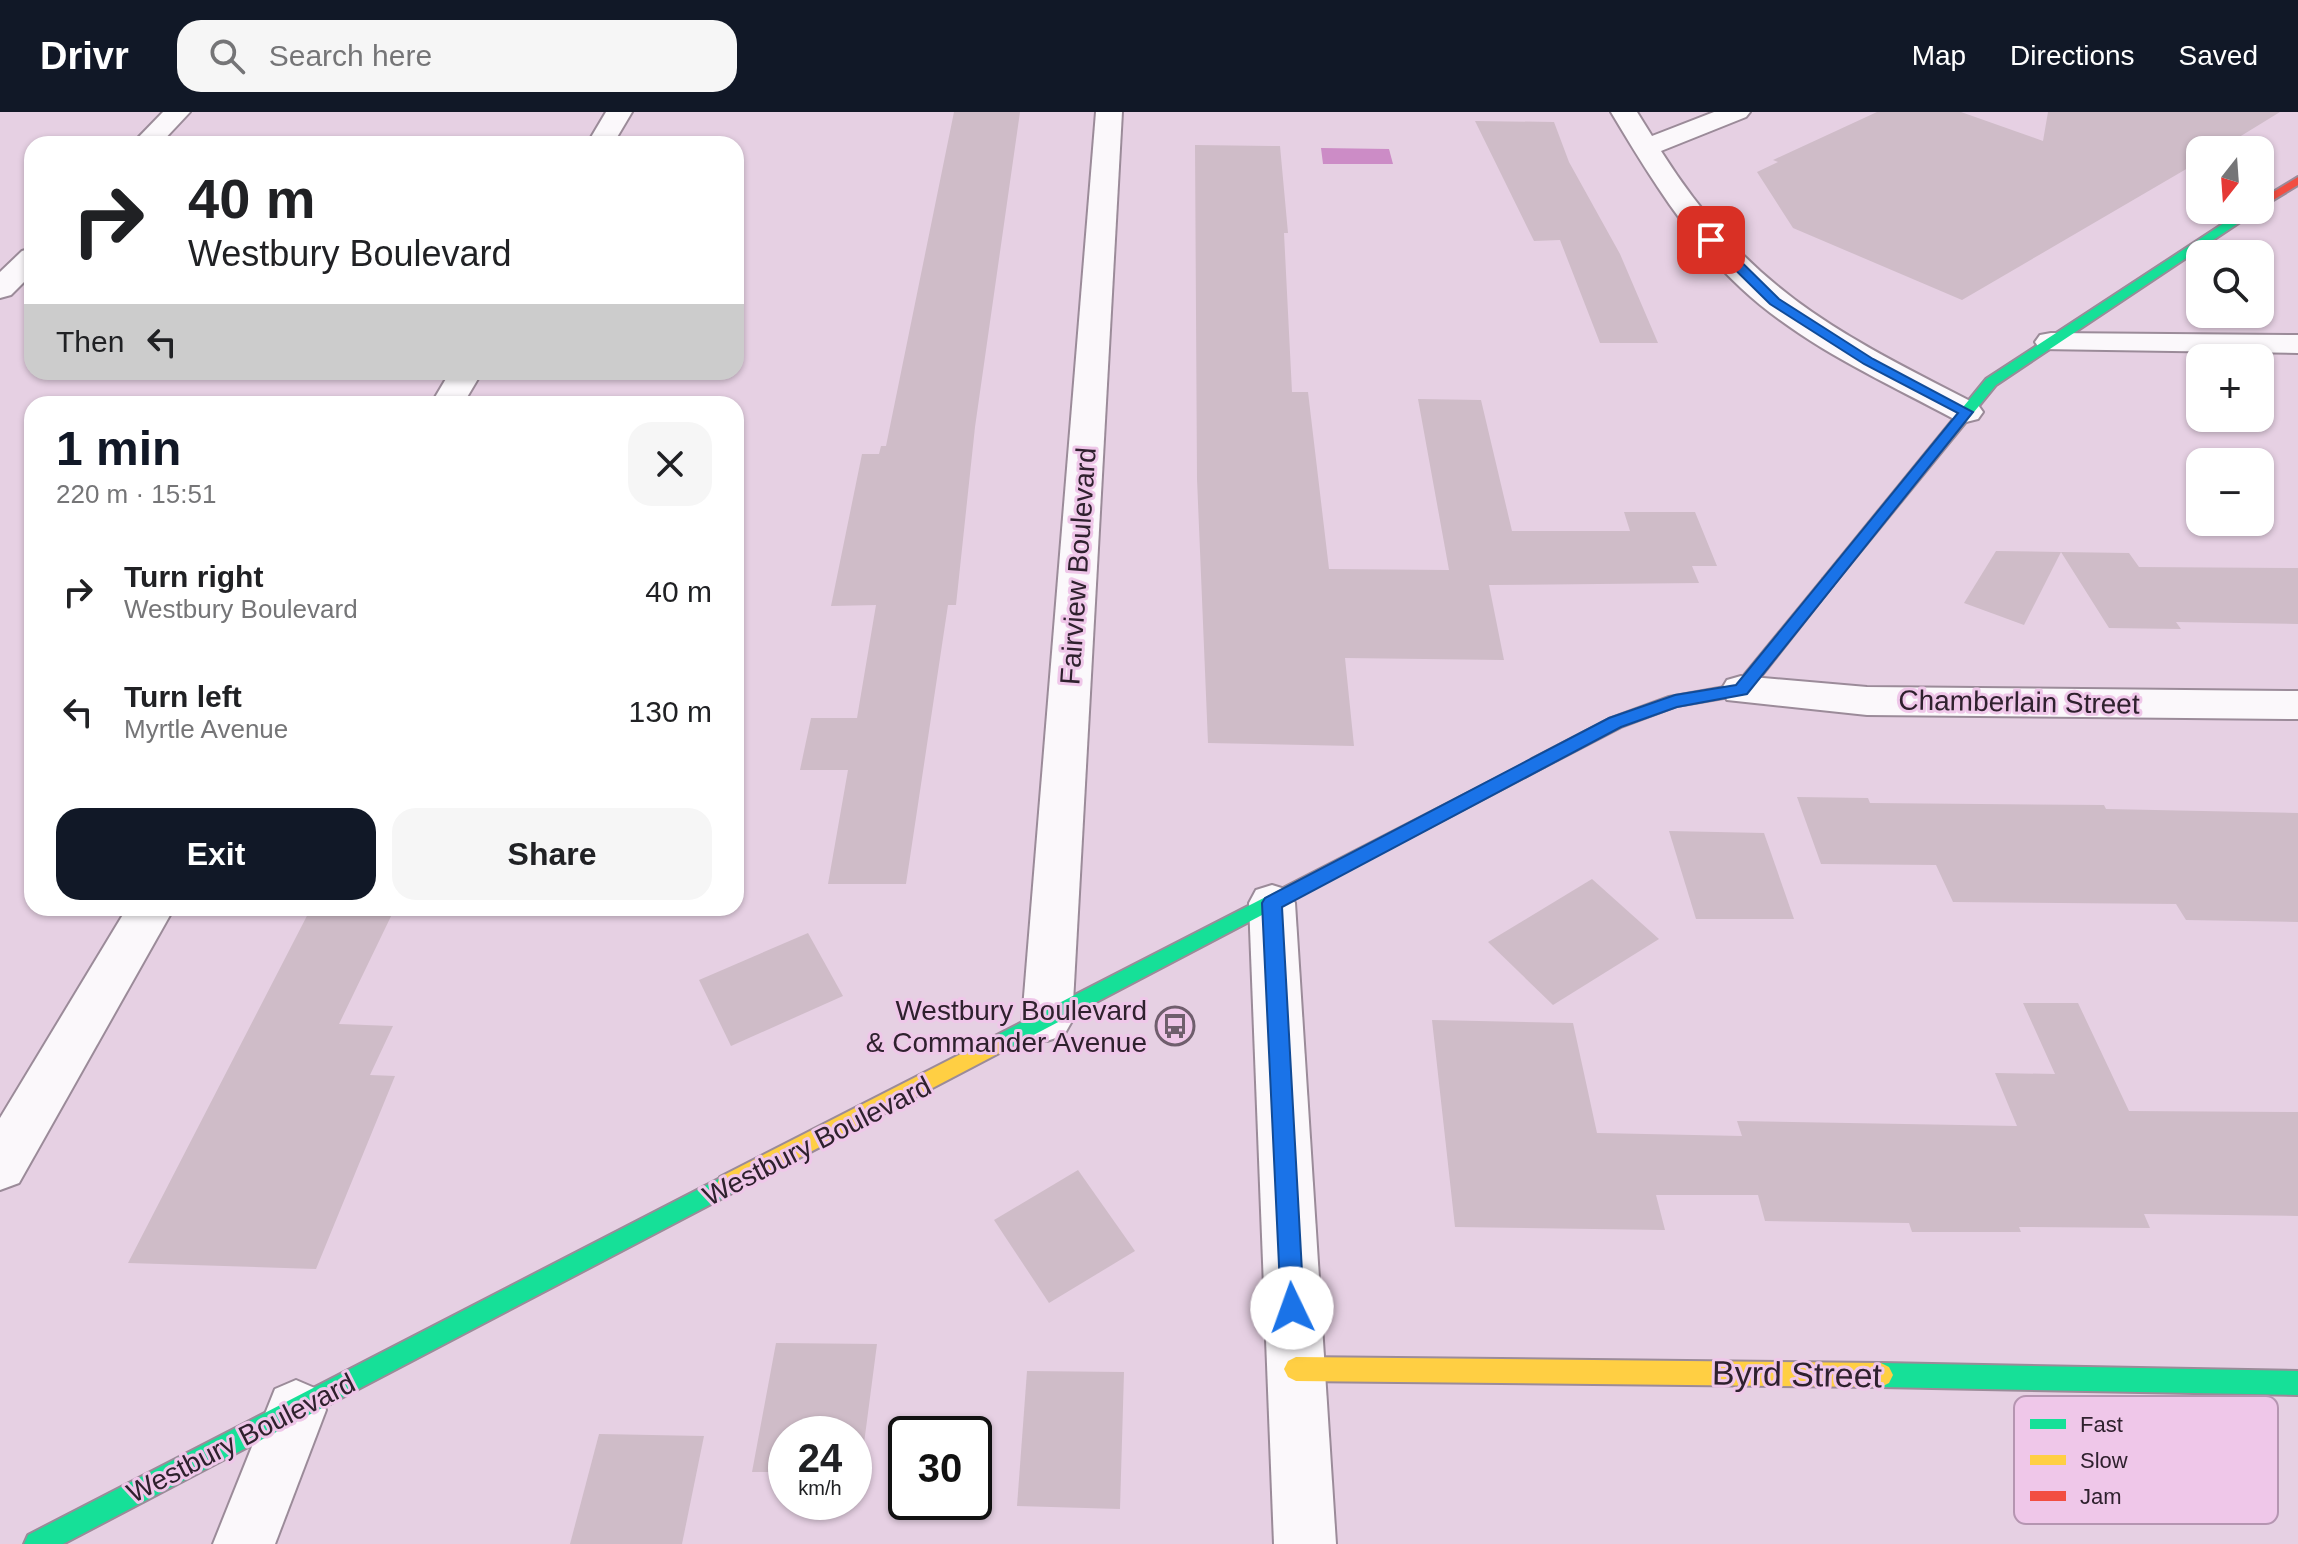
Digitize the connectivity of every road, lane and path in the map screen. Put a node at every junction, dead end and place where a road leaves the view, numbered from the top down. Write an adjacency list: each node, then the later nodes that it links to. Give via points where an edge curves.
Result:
1 (177, 112): 6 (street)
2 (619, 112): 7 (street)
3 (1109, 112): 21 (street, Fairview Boulevard)
4 (1624, 112): 8 (street)
5 (1737, 112): 8 (street)
6 (153, 136)
7 (605, 136)
8 (1645, 148): 16 (street, via 1711,240 1775,302 1869,361)
9 (2298, 180): 10 (street)
10 (2274, 196)
11 (2231, 224): 14 (street)
12 (24, 265): 13 (street)
13 (0, 289)
14 (2051, 342): 15 (street); 16 (street, via 1991,382)
15 (2298, 344)
16 (1966, 412): 17 (street)
17 (1741, 690): 18 (street, Chamberlain Street, via 1867,701); 19 (street, Westbury Boulevard, via 1675,701 1615,723)
18 (2298, 705)
19 (1272, 903): 21 (street, Westbury Boulevard); 23 (street)
20 (146, 916): 22 (street)
21 (1047, 1021): 25 (street, Westbury Boulevard)
22 (0, 1166)
23 (1296, 1369): 24 (street, Byrd Street); 28 (street)
24 (2298, 1383)
25 (296, 1410): 26 (street, Westbury Boulevard); 27 (street)
26 (37, 1544)
27 (244, 1544)
28 (1305, 1544)

